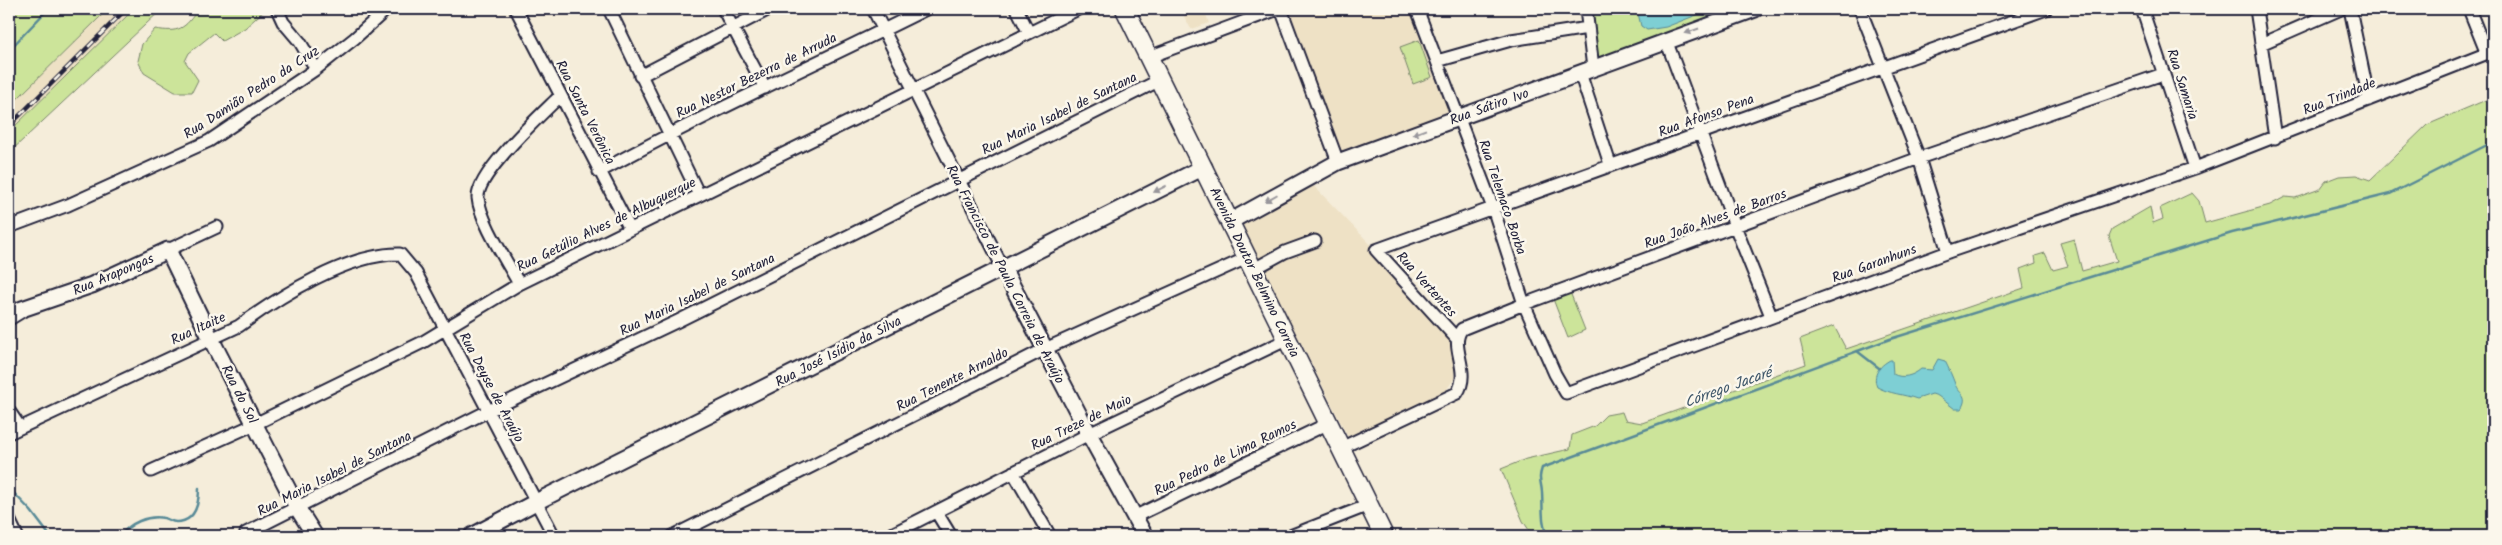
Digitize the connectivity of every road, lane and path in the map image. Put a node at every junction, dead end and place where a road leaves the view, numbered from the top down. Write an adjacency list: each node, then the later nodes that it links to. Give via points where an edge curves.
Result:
1 (277, 9): 33 (street)
2 (387, 9): 33 (street, Rua Damião Pedro da Cruz)
3 (516, 9): 40 (street, Rua Santa Verônica)
4 (609, 9): 36 (street)
5 (724, 9): 23 (street)
6 (769, 9): 23 (street)
7 (873, 9): 25 (street, Rua Francisco de Paula Correia de Araújo)
8 (926, 9): 25 (street, Rua Nestor Bezerra de Arruda)
9 (1017, 9): 26 (street)
10 (1078, 9): 26 (street, Rua Getúlio Alves de Albuquerque)
11 (1125, 9): 30 (main road, Avenida Doutor Belmino Correia)
12 (1280, 9): 30 (street); 47 (street)
13 (1417, 9): 31 (street, Rua Telemaco Borba)
14 (1586, 9): 24 (street)
15 (1755, 9): 27 (street, Rua Sátiro Ivo, one-way to 27)
16 (1860, 9): 32 (street)
17 (2046, 9): 32 (street, Rua Afonso Pena)
18 (2142, 9): 35 (street, Rua Samaria)
19 (2256, 9): 28 (street)
20 (2341, 9): 28 (street)
21 (2350, 9): 41 (street)
22 (2470, 9): 29 (street)
23 (733, 28): 36 (street); 38 (street)
24 (1588, 28): 31 (street, via 1511,40); 34 (street)
25 (884, 30): 38 (street, Rua Nestor Bezerra de Arruda); 39 (street, Rua Francisco de Paula Correia de Araújo)
26 (1029, 33): 39 (street, Rua Getúlio Alves de Albuquerque)
27 (1666, 40): 34 (street, Rua Sátiro Ivo); 43 (street)
28 (2262, 44): 45 (street)
29 (2490, 53): 41 (street, Rua Trindade)
30 (1149, 57): 37 (main road, Avenida Doutor Belmino Correia)
31 (1437, 61): 42 (street, Rua Telemaco Borba)
32 (1882, 67): 43 (street, Rua Afonso Pena); 46 (street)
33 (316, 69): 58 (street, Rua Damião Pedro da Cruz, via 194,149 68,205)
34 (1586, 70): 42 (street, Rua Sátiro Ivo); 48 (street)
35 (2163, 74): 46 (street, Rua João Alves de Barros); 50 (street, Rua Samaria)
36 (640, 76): 44 (street)
37 (1160, 80): 49 (main road, Avenida Doutor Belmino Correia); 52 (street, Rua Maria Isabel de Santana)
38 (765, 88): 44 (street, Rua Nestor Bezerra de Arruda)
39 (913, 91): 52 (street, Rua Francisco de Paula Correia de Araújo); 53 (street, Rua Getúlio Alves de Albuquerque)
40 (560, 96): 51 (street, Rua Santa Verônica); 67 (street, via 501,157 481,182 478,192 480,208)
41 (2369, 100): 45 (street, Rua Trindade)
42 (1458, 117): 47 (street, Rua Sátiro Ivo, one-way to 47); 54 (street, Rua Telemaco Borba)
43 (1701, 132): 48 (street, Rua Afonso Pena); 57 (street)
44 (669, 134): 51 (street, Rua Nestor Bezerra de Arruda); 53 (street)
45 (2275, 138): 50 (street, Rua Trindade)
46 (1919, 158): 57 (street, Rua João Alves de Barros); 63 (street)
47 (1338, 162): 55 (street, Rua Sátiro Ivo, one-way to 55)
48 (1610, 164): 54 (street, Rua Afonso Pena)
49 (1204, 167): 55 (main road, Avenida Doutor Belmino Correia); 66 (street, Rua José Isídio da Silva, one-way to 66)
50 (2195, 168): 63 (street, Rua Garanhuns)
51 (599, 172): 59 (street, Rua Santa Verônica)
52 (958, 180): 66 (street, Rua Francisco de Paula Correia de Araújo); 77 (street, Rua Maria Isabel de Santana, via 678,321)
53 (699, 195): 59 (street, Rua Getúlio Alves de Albuquerque)
54 (1493, 208): 62 (street, Rua Afonso Pena); 68 (street, Rua Telemaco Borba)
55 (1230, 221): 65 (main road, Avenida Doutor Belmino Correia)
56 (217, 226): 61 (street, Rua Arapongas)
57 (1734, 226): 68 (street, Rua João Alves de Barros); 69 (street)
58 (9, 227)
59 (630, 230): 67 (street, Rua Getúlio Alves de Albuquerque)
60 (1315, 241): 65 (street, Rua Tenente Arnaldo)
61 (168, 250): 70 (street, Rua Arapongas, via 92,285 22,309); 72 (street, Rua do Sol)
62 (1376, 250): 74 (street, Rua Vertentes)
63 (1948, 252): 69 (street, Rua Garanhuns)
64 (400, 254): 71 (street, Rua Deyse de Araújo, via 416,273); 72 (street, Rua Itaite, via 369,257 313,280 263,308 239,326)
65 (1251, 263): 73 (main road, Avenida Doutor Belmino Correia); 75 (street, Rua Tenente Arnaldo)
66 (1003, 268): 75 (street, Rua Francisco de Paula Correia de Araújo); 87 (street, Rua José Isídio da Silva)
67 (519, 284): 71 (street, Rua Getúlio Alves de Albuquerque)
68 (1524, 304): 74 (street, Rua João Alves de Barros, via 1462,330); 76 (street, Rua Telemaco Borba)
69 (1771, 316): 76 (street, Rua Garanhuns)
70 (9, 317)
71 (444, 331): 77 (street, Rua Deyse de Araújo); 79 (street, Rua Getúlio Alves de Albuquerque)
72 (211, 339): 79 (street, Rua do Sol); 81 (street, Rua Itaite)
73 (1288, 339): 80 (main road, Avenida Doutor Belmino Correia); 83 (street, Rua Treze de Maio)
74 (1457, 339): 84 (street, via 1464,376 1457,393)
75 (1045, 348): 83 (street, Rua Francisco de Paula Correia de Araújo); 98 (street, Rua Tenente Arnaldo)
76 (1566, 393)
77 (488, 411): 87 (street, Rua Deyse de Araújo); 89 (street, Rua Maria Isabel de Santana)
78 (9, 412): 81 (street)
79 (255, 424): 85 (street, Rua Getúlio Alves de Albuquerque); 89 (street, Rua do Sol)
80 (1329, 424): 84 (main road, Avenida Doutor Belmino Correia); 91 (street, Rua Pedro de Lima Ramos)
81 (20, 427): 82 (street, Rua Itaite)
82 (9, 433)
83 (1089, 434): 86 (street, Rua Treze de Maio); 91 (street, Rua Francisco de Paula Correia de Araújo)
84 (1342, 448): 88 (main road, Avenida Doutor Belmino Correia)
85 (151, 471)
86 (1013, 472): 90 (street, Rua Treze de Maio); 101 (street)
87 (536, 502): 96 (street, Rua José Isídio da Silva); 97 (street, Rua Deyse de Araújo)
88 (1369, 505): 103 (street); 104 (main road, Avenida Doutor Belmino Correia)
89 (298, 509): 93 (street, Rua Maria Isabel de Santana); 95 (street, Rua do Sol)
90 (937, 513): 99 (street, Rua Treze de Maio); 100 (street)
91 (1134, 517): 102 (street, Rua Francisco de Paula Correia de Araújo)
92 (9, 519): 94 (street)
93 (246, 533)
94 (17, 536)
95 (315, 536)
96 (472, 536)
97 (554, 536)
98 (673, 536)
99 (888, 536)
100 (951, 536)
101 (1050, 536)
102 (1145, 536)
103 (1290, 536)
104 (1384, 536)

